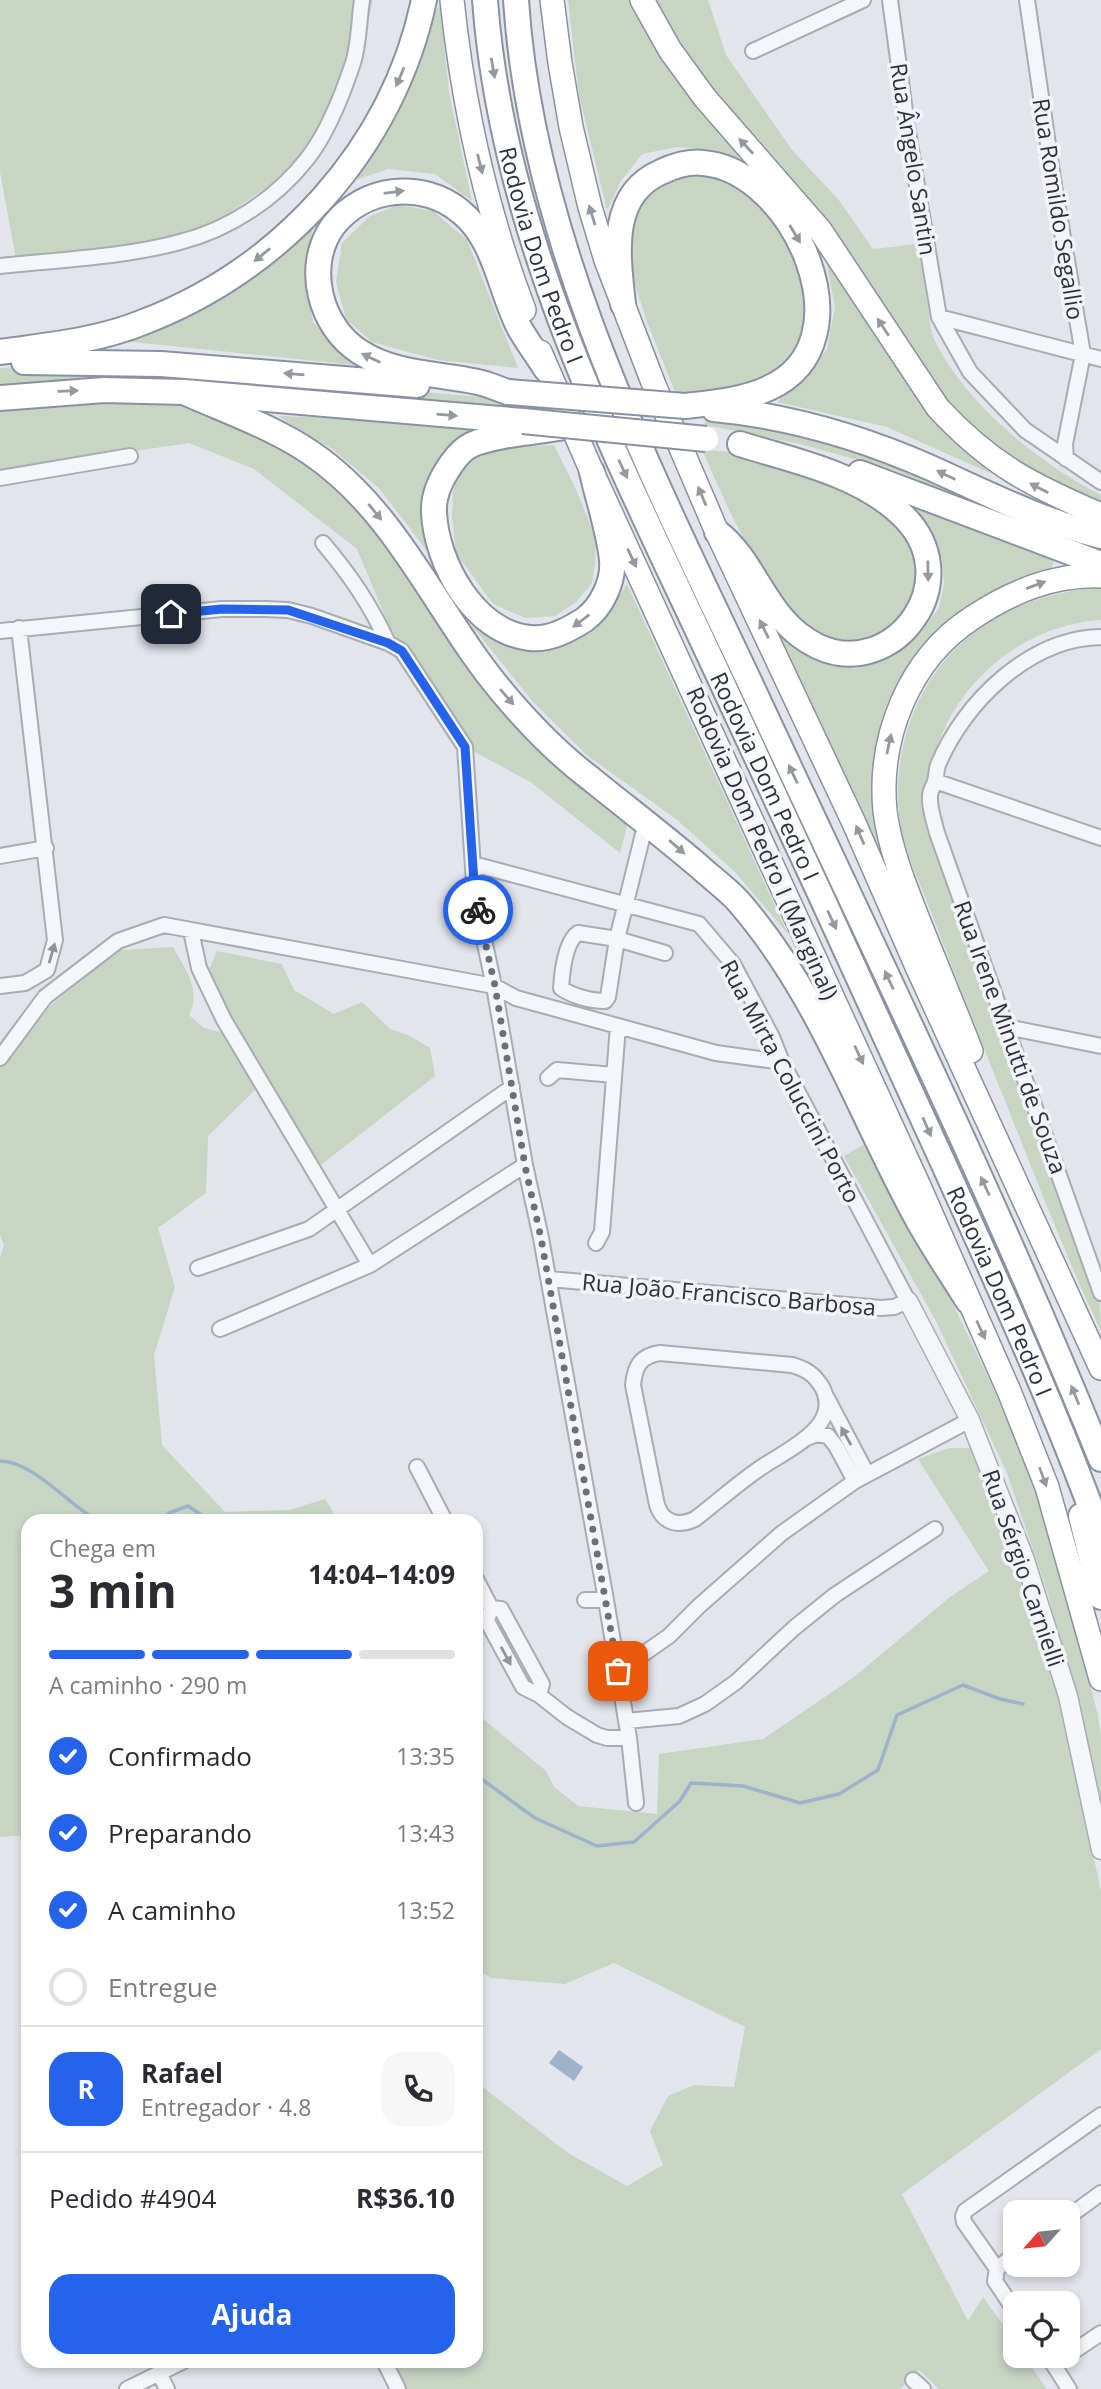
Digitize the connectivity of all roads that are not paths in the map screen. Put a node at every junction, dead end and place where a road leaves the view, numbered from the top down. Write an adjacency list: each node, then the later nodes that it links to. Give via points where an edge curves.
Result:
1 (362, 0): 12 (street, via 354,61 332,115 308,159 246,213 179,243)
2 (424, 0): 15 (highway, one-way to 15, via 403,70 368,141 315,208 262,257 209,292 139,324 86,340)
3 (452, 0): 19 (highway, Rodovia Dom Pedro I (Marginal), one-way to 19, via 472,134 486,190)
4 (485, 0): 74 (highway, Rodovia Dom Pedro I, one-way to 74, via 505,133 531,236 600,420)
5 (516, 0): 77 (highway, Rodovia Dom Pedro I, one-way to 5, via 995,1208 628,416 557,222 535,132)
6 (552, 0): 13 (highway, one-way to 6, via 580,169)
7 (642, 0): 31 (highway, one-way to 7, via 1005,469 938,408 820,230 705,98)
8 (863, 0): 11 (street)
9 (891, 0): 14 (street, Rua Ângelo Santin)
10 (1027, 0): 16 (street, Rua Romildo Segallio)
11 (753, 51)
12 (0, 266)
13 (623, 304): 23 (highway, one-way to 23, via 618,254 621,222 635,191 664,170 683,163 726,168 771,201 794,233 816,282 817,326 804,357 788,376 769,388); 32 (highway, one-way to 13)
14 (939, 317): 16 (street); 27 (street, via 971,372 1025,430)
15 (0, 352)
16 (1083, 354): 17 (street); 27 (street, Rua Romildo Segallio)
17 (1101, 359)
18 (0, 362): 21 (highway, one-way to 18, via 161,363)
19 (546, 369): 21 (highway, one-way to 19, via 480,382 394,367 359,352 341,338 322,303 318,269 327,238 344,215 380,194 408,191 430,194 463,213 479,232 520,328); 28 (highway, Rodovia Dom Pedro I (Marginal))
20 (184, 392): 22 (highway, one-way to 20, via 104,390); 24 (highway, one-way to 24, bridge); 42 (highway, one-way to 42, via 310,452 342,477 404,548 502,691 562,754)
21 (508, 392): 23 (highway, bridge)
22 (0, 398)
23 (685, 406): 33 (highway, one-way to 23, via 845,436 746,412)
24 (567, 426): 25 (highway, bridge); 28 (highway, one-way to 24, via 612,562 610,583 600,603 568,630 549,636 529,638 492,623 465,595 442,553 433,510 438,489 458,455 471,445)
25 (740, 444): 32 (highway, one-way to 32, via 834,473 872,491 899,512 911,524 929,561 926,598 902,632 884,644 857,653 830,651 800,635 780,617 732,543); 35 (highway, via 831,463)
26 (130, 456): 29 (street)
27 (1066, 459): 30 (street)
28 (592, 472): 69 (highway, Rodovia Dom Pedro I (Marginal), one-way to 69)
29 (0, 478)
30 (1101, 482)
31 (1101, 516)
32 (717, 532): 70 (highway, one-way to 32)
33 (1101, 536)
34 (323, 543): 40 (street, via 371,606)
35 (1101, 564)
36 (1101, 576): 70 (highway, one-way to 36, via 1041,1210 906,889 885,812 884,772 895,720 908,687 954,629 1010,595 1048,581)
37 (19, 628): 38 (street); 40 (street, via 222,609 288,610); 44 (street)
38 (0, 631)
39 (1101, 637): 41 (street, Rua Irene Minutti de Souza, via 1063,644 1011,671 976,703 954,734)
40 (388, 643): 46 (street, via 408,657 463,742)
41 (935, 781): 43 (street); 54 (street, Rua Irene Minutti de Souza, via 929,799 937,833)
42 (646, 822): 47 (street); 69 (highway, one-way to 69, via 736,899 783,959 818,1017 919,1222)
43 (1101, 838)
44 (46, 848): 45 (street); 51 (street, one-way to 44, via 25,983 47,970 55,940)
45 (0, 856)
46 (473, 864): 47 (street, Rua Mirta Coluccini Porto); 52 (street, via 475,898)
47 (627, 905): 49 (street); 57 (street, Rua Mirta Coluccini Porto, via 699,924 733,964)
48 (191, 931): 52 (street); 56 (street, via 164,925 118,941 45,997); 62 (street, via 199,968 224,1020)
49 (617, 939): 49 (street, via 578,933 573,937 561,988 605,1001); 50 (street)
50 (665, 953)
51 (0, 986)
52 (495, 986): 53 (street, via 516,998); 60 (street)
53 (618, 1026): 57 (street, via 716,1054); 58 (street)
54 (1007, 1027): 55 (street); 67 (street, Rua Irene Minutti de Souza)
55 (1101, 1046)
56 (0, 1058)
57 (782, 1062): 68 (street, Rua Mirta Coluccini Porto)
58 (614, 1075): 59 (street, via 557,1070); 63 (street, via 602,1232)
59 (548, 1078)
60 (512, 1087): 61 (street); 62 (street)
61 (525, 1166): 64 (street); 66 (street)
62 (336, 1210): 64 (street); 65 (street, via 309,1229)
63 (596, 1243)
64 (370, 1265): 71 (street)
65 (198, 1268)
66 (549, 1279): 68 (street, Rua João Francisco Barbosa, via 881,1308); 86 (street)
67 (1101, 1293)
68 (908, 1301): 75 (street, Rua Sérgio Carnielli)
69 (968, 1301): 88 (highway, Rodovia Dom Pedro I (Marginal), one-way to 88, via 1047,1487)
70 (1081, 1321): 72 (highway)
71 (220, 1329)
72 (1101, 1368)
73 (827, 1397): 76 (street, via 824,1416); 76 (street, via 816,1378 792,1365 660,1353 650,1354 636,1367 633,1385 657,1505 671,1523 695,1520); 79 (street, one-way to 73)
74 (1054, 1411): 82 (highway, Rodovia Dom Pedro I); 84 (highway)
75 (970, 1420): 79 (street); 92 (street, Rua Sérgio Carnielli, via 1024,1557 1068,1696)
76 (807, 1437): 79 (street, via 828,1436)
77 (1101, 1459)
78 (417, 1466): 80 (street)
79 (861, 1477): 87 (street, via 782,1533 670,1636)
80 (441, 1514)
81 (935, 1529): 89 (street, via 835,1595 705,1704 679,1716)
82 (1101, 1536)
83 (483, 1593): 90 (street, via 491,1608 501,1609 542,1684 539,1695 597,1735)
84 (1101, 1597)
85 (586, 1600): 86 (street)
86 (606, 1600): 87 (street)
87 (618, 1671): 89 (street)
88 (1101, 1679)
89 (626, 1721): 90 (street)
90 (629, 1738): 91 (street)
91 (636, 1803)
92 (1101, 1850)
93 (1101, 2115): 97 (street, via 965,2211 964,2222)
94 (1101, 2193): 95 (street)
95 (1080, 2208)
96 (1003, 2265): 97 (street)
97 (996, 2272): 98 (street, via 996,2286)
98 (1003, 2295)
99 (1101, 2333): 100 (street)
100 (1080, 2345)
101 (169, 2368): 104 (street)
102 (388, 2368): 107 (street)
103 (1057, 2368): 108 (street)
104 (159, 2373): 105 (street); 106 (street)
105 (127, 2389)
106 (167, 2389)
107 (398, 2389)
108 (1069, 2389)

